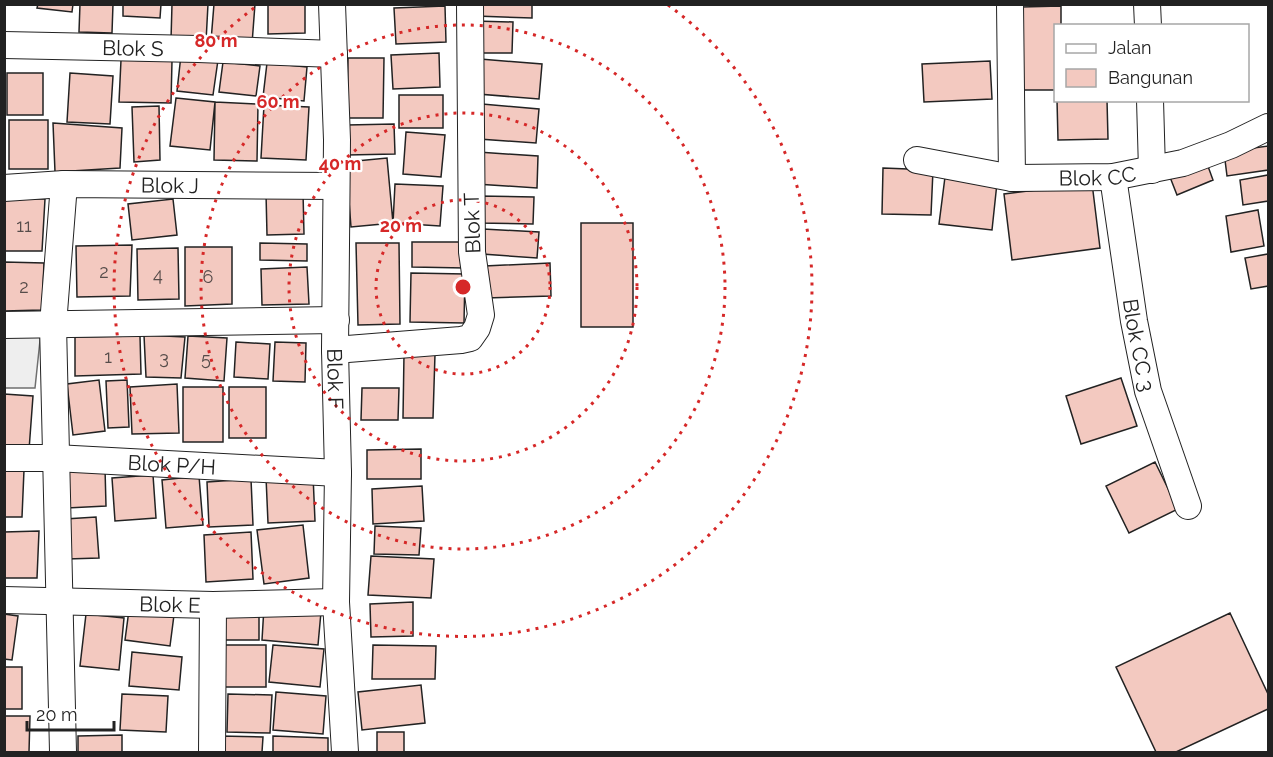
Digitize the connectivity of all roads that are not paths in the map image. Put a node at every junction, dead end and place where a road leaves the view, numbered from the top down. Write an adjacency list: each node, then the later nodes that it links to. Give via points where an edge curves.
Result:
1 (332, 4): 7 (street, Blok F)
2 (470, 4): 20 (street, Blok T, via 472,252 481,315 477,328 470,338 461,340)
3 (1010, 4): 13 (street)
4 (1147, 4): 5 (street)
5 (1148, 24)
6 (4, 45): 7 (street, Blok S)
7 (333, 54): 15 (street, Blok F)
8 (1150, 102): 11 (street)
9 (1269, 127): 11 (street, Blok CC, via 1184,163)
10 (917, 160): 13 (street, Blok CC)
11 (1152, 170): 12 (street, Blok CC)
12 (1113, 177): 13 (street, Blok CC); 24 (street, Blok CC 3, via 1148,391)
13 (1012, 178)
14 (63, 184): 15 (street, Blok J); 16 (street, Blok J); 19 (street)
15 (336, 186): 17 (street, Blok F)
16 (4, 188)
17 (336, 320): 19 (street); 20 (street, Blok F)
18 (4, 325): 19 (street)
19 (53, 325): 22 (street)
20 (335, 350): 23 (street, Blok F)
21 (4, 458): 22 (street, Blok P/H)
22 (55, 458): 23 (street, Blok P/H); 26 (street)
23 (338, 473): 27 (street, Blok F)
24 (1188, 506)
25 (4, 600): 26 (street, Blok E)
26 (60, 601): 28 (street, Blok E); 29 (street)
27 (336, 602): 28 (street, Blok E); 31 (street, Blok F)
28 (213, 605): 30 (street)
29 (63, 753)
30 (212, 753)
31 (345, 753)

